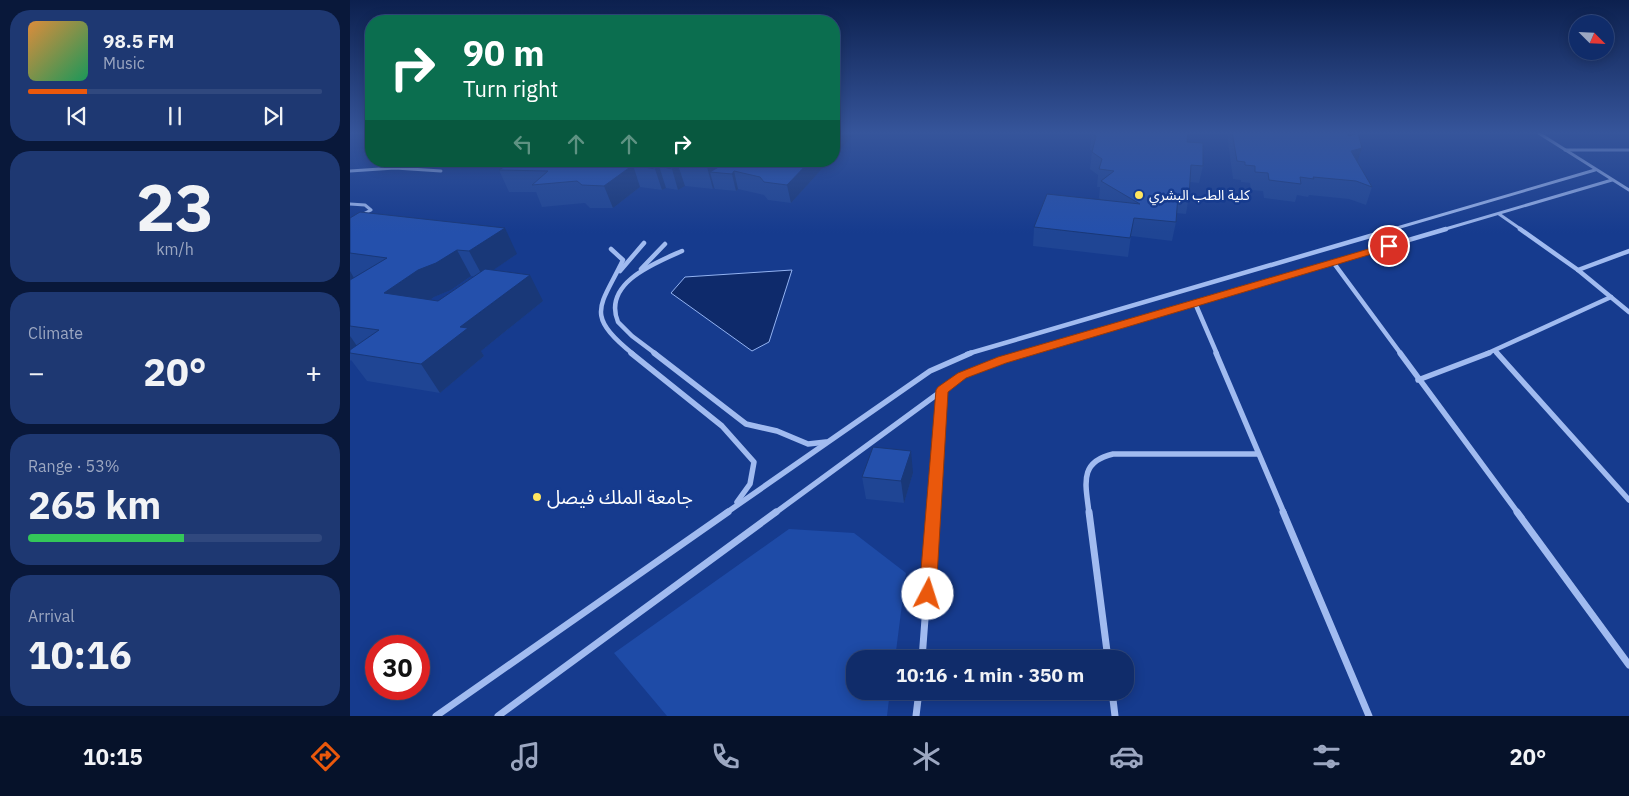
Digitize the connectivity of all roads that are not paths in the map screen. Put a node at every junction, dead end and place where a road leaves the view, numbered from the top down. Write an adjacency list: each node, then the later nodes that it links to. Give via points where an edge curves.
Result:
1 (1588, 165): 2 (street)
2 (1595, 170): 5 (street); 25 (street, via 968,354 930,371)
3 (441, 171): 4 (street, via 402,167)
4 (350, 172)
5 (1612, 180): 6 (street); 8 (street)
6 (1629, 190)
7 (350, 204): 9 (street, via 365,205 371,210)
8 (1499, 214): 15 (street); 16 (street)
9 (350, 221)
10 (644, 243): 17 (street)
11 (665, 244): 18 (street)
12 (611, 249): 17 (street, via 623,260)
13 (1629, 251): 16 (street)
14 (682, 252): 18 (street)
15 (1333, 262): 20 (street); 23 (street)
16 (1578, 270): 19 (street)
17 (617, 273): 28 (street, via 602,295 599,317 610,333 686,395 742,446 754,462 750,484)
18 (638, 273): 25 (street, via 623,286 614,301 617,321 632,336 746,424 777,431 808,444)
19 (1611, 297): 21 (street); 22 (street)
20 (1195, 303): 24 (street, via 1002,360 962,376); 26 (street)
21 (1629, 312)
22 (1495, 351): 23 (street); 27 (street)
23 (1418, 380): 31 (street)
24 (942, 390): 29 (street); 35 (street)
25 (827, 442): 28 (street)
26 (1258, 454): 30 (street, via 1113,454 1098,457 1090,465 1085,478); 38 (street)
27 (1629, 500)
28 (734, 507): 34 (street)
29 (923, 650)
30 (1107, 650)
31 (1629, 665)
32 (918, 700): 36 (street)
33 (1113, 700): 37 (street)
34 (436, 716)
35 (498, 716)
36 (916, 716)
37 (1115, 716)
38 (1369, 716)

